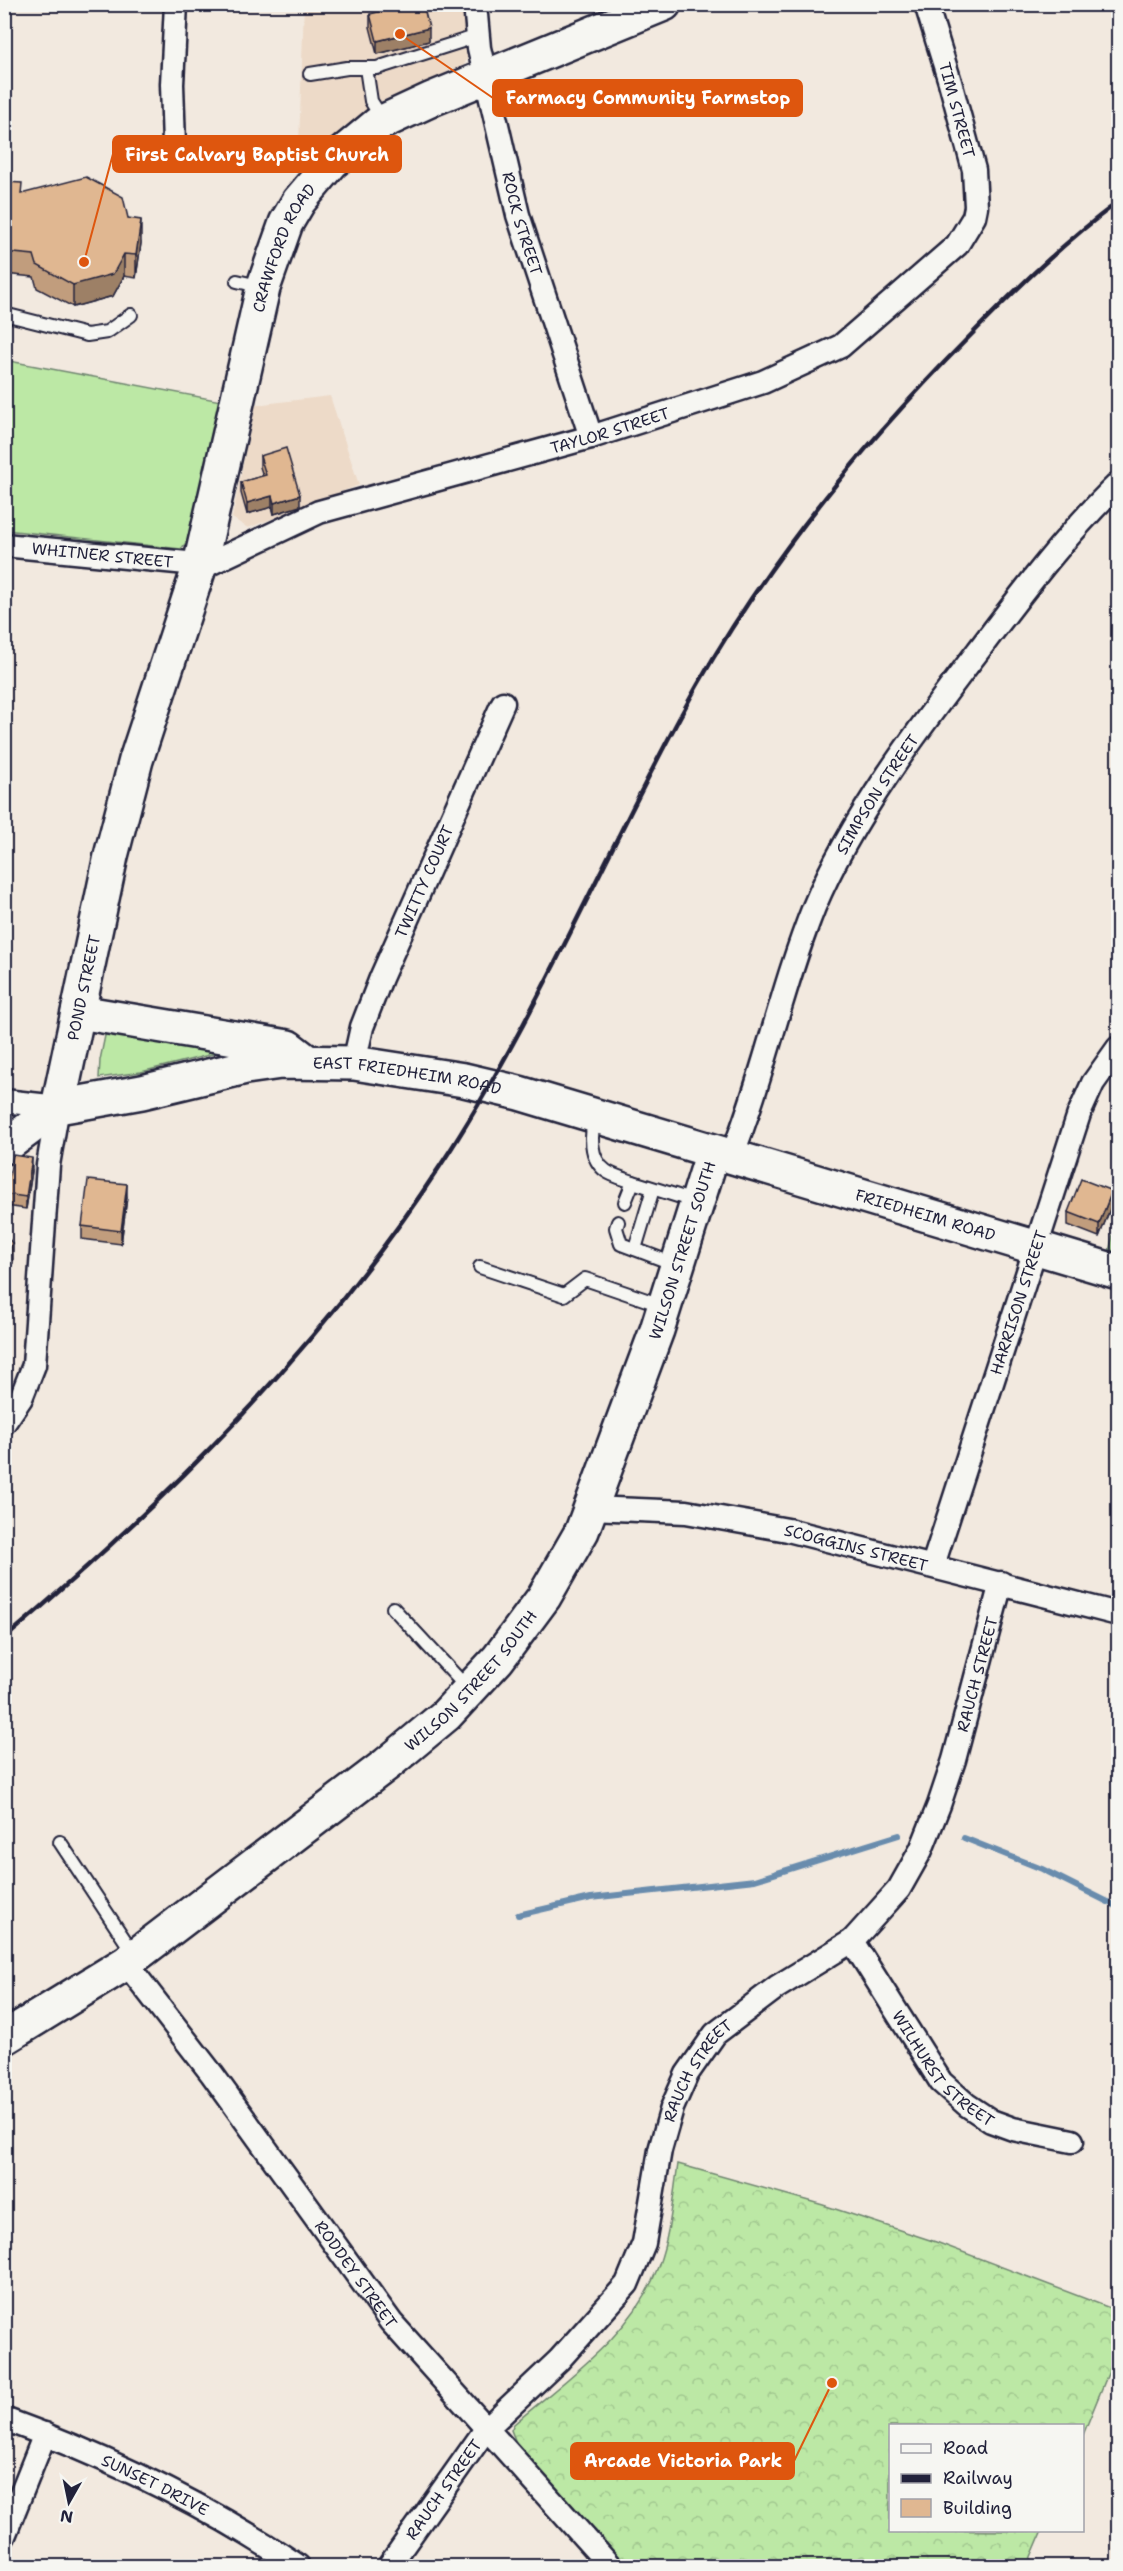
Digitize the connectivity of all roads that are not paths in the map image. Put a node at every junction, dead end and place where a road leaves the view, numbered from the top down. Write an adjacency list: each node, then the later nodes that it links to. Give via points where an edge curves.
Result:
1 (176, 4): 10 (street)
2 (475, 4): 5 (street, ROCK STREET)
3 (664, 4): 8 (street, CRAWFORD ROAD)
4 (926, 4): 11 (street, TIM STREET, via 974,170)
5 (478, 36): 6 (lane, via 377,68); 8 (street, ROCK STREET)
6 (366, 68): 7 (lane); 9 (lane, via 371,101)
7 (310, 74)
8 (488, 78): 9 (street, CRAWFORD ROAD); 14 (street, ROCK STREET, via 518,215)
9 (384, 122): 17 (street, CRAWFORD ROAD, via 332,162 299,201 250,285)
10 (174, 146)
11 (974, 217): 14 (street, TAYLOR STREET, via 957,245 841,346 763,382)
12 (4, 314): 13 (lane, via 87,335 106,332)
13 (131, 315)
14 (591, 437): 17 (street, TAYLOR STREET, via 319,512 224,558)
15 (1119, 484): 27 (street, SIMPSON STREET, via 1041,569 913,737 849,840 811,917)
16 (4, 545): 17 (street, WHITNER STREET)
17 (200, 565): 19 (street, POND STREET, via 136,760 111,856)
18 (503, 703): 22 (street, TWITTY COURT, via 381,978)
19 (80, 1012): 21 (street, EAST FRIEDHEIM ROAD, via 288,1047); 24 (street, POND STREET)
20 (1119, 1048): 34 (street, HARRISON STREET, via 1085,1098)
21 (305, 1060): 22 (street, EAST FRIEDHEIM ROAD); 24 (street, via 246,1067)
22 (354, 1063): 25 (street, EAST FRIEDHEIM ROAD, via 464,1080)
23 (4, 1101): 24 (street)
24 (58, 1107): 26 (street); 39 (street, POND STREET, via 48,1165 34,1365 21,1398)
25 (596, 1116): 27 (street, EAST FRIEDHEIM ROAD); 28 (lane, via 591,1146 604,1170)
26 (4, 1147)
27 (722, 1155): 31 (street, WILSON STREET SOUTH); 34 (street, FRIEDHEIM ROAD)
28 (633, 1182): 29 (lane); 30 (lane)
29 (653, 1189): 31 (lane); 33 (lane)
30 (625, 1202)
31 (698, 1203): 35 (street, WILSON STREET SOUTH)
32 (618, 1222): 33 (lane, via 621,1244)
33 (635, 1249): 35 (lane)
34 (1035, 1249): 37 (street, FRIEDHEIM ROAD); 41 (street, HARRISON STREET)
35 (678, 1265): 38 (street, WILSON STREET SOUTH)
36 (480, 1267): 38 (lane, via 564,1295 585,1279)
37 (1119, 1272)
38 (665, 1306): 40 (street, WILSON STREET SOUTH)
39 (6, 1421)
40 (590, 1508): 41 (street, SCOGGINS STREET, via 697,1514 788,1530); 45 (street, WILSON STREET SOUTH, via 582,1531 544,1597 498,1659)
41 (933, 1565): 42 (street, SCOGGINS STREET)
42 (1001, 1583): 44 (street, SCOGGINS STREET); 47 (street, RAUCH STREET, via 954,1760 921,1850 899,1889)
43 (393, 1608): 45 (lane)
44 (1119, 1614)
45 (469, 1690): 48 (street, WILSON STREET SOUTH, via 446,1715 387,1764)
46 (60, 1842): 48 (lane)
47 (852, 1941): 50 (street, WILHURST STREET, via 941,2082 992,2121); 52 (street, RAUCH STREET, via 777,1987 715,2034 687,2074 672,2108 660,2150 644,2243 627,2284 559,2360)
48 (130, 1959): 49 (street, WILSON STREET SOUTH); 52 (street, RODDEY STREET, via 391,2322)
49 (4, 2038)
50 (1071, 2140)
51 (4, 2419): 53 (street, SUNSET DRIVE)
52 (486, 2429): 56 (street, RAUCH STREET); 57 (street, RODDEY STREET)
53 (45, 2434): 54 (street); 55 (street, SUNSET DRIVE, via 161,2487)
54 (4, 2536)
55 (298, 2566)
56 (389, 2566)
57 (610, 2566)

